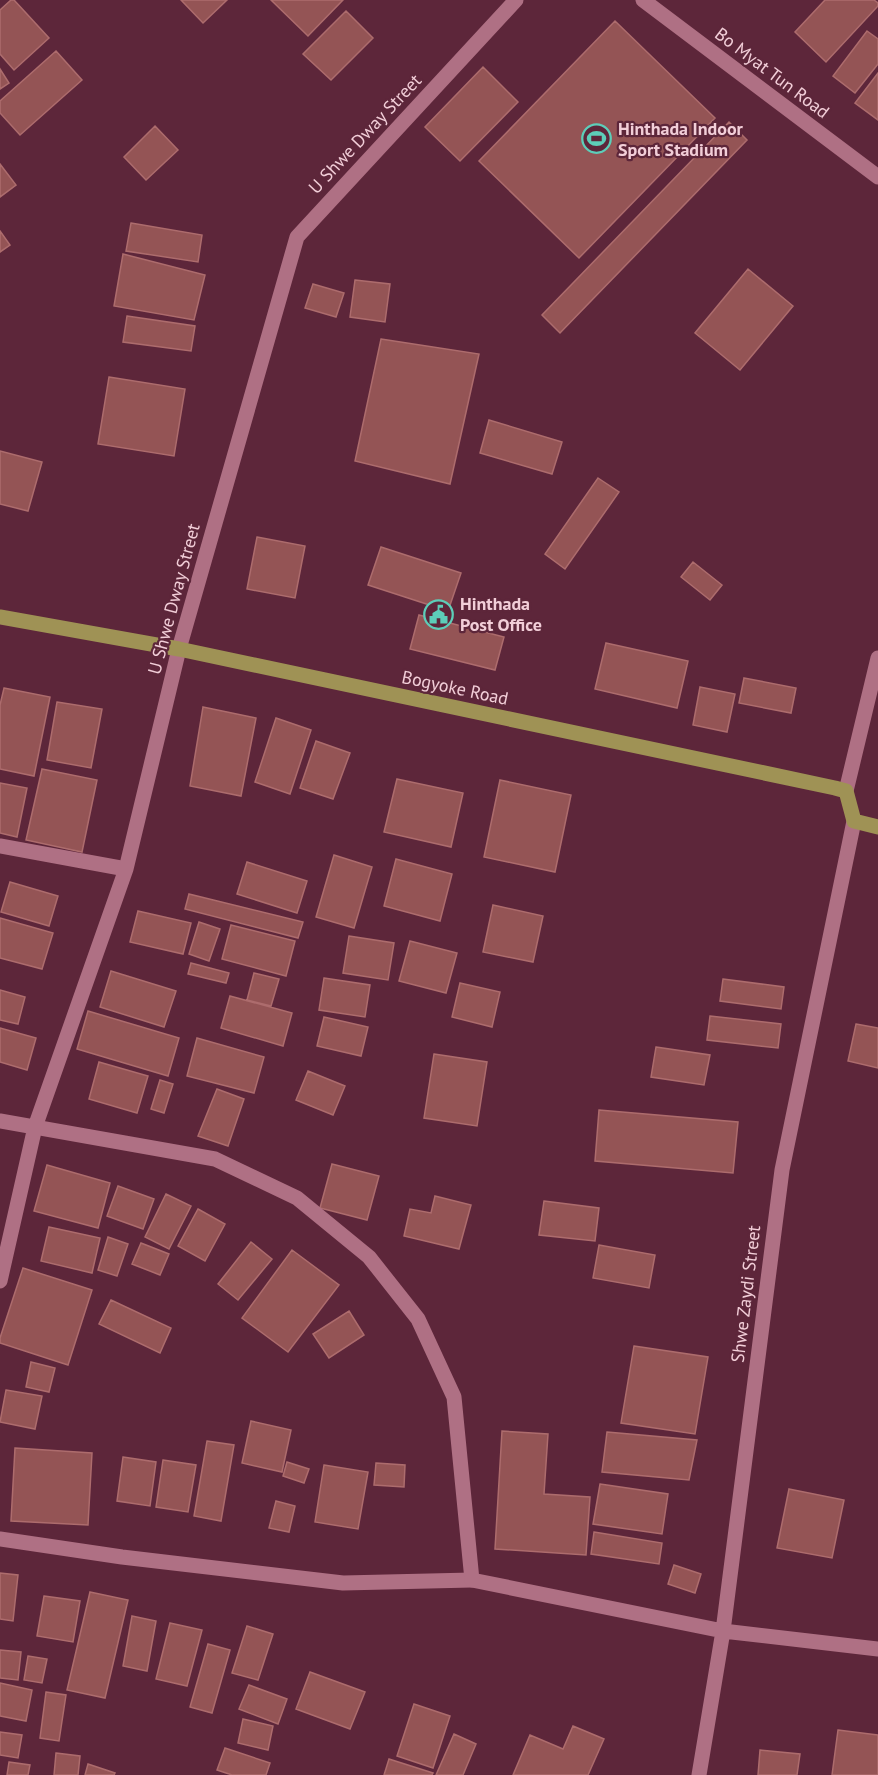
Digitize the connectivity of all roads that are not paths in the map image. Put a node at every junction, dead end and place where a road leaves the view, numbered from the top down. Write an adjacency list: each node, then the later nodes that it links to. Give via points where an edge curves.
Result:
1 (516, 0): 5 (street, U Shwe Dway Street, via 297,237)
2 (642, 0): 3 (street, Bo Myat Tun Road)
3 (878, 177)
4 (0, 617): 5 (main road, Bogyoke Road)
5 (179, 649): 7 (main road, Bogyoke Road); 11 (street, U Shwe Dway Street)
6 (878, 658): 7 (street)
7 (846, 791): 8 (main road)
8 (854, 821): 9 (main road); 17 (street, Shwe Zaydi Street, via 782,1170)
9 (878, 827)
10 (0, 846): 11 (street)
11 (126, 869): 13 (street, U Shwe Dway Street)
12 (0, 1121): 13 (street)
13 (35, 1127): 14 (street, U Shwe Dway Street); 16 (street, via 215,1159 297,1198 369,1257 418,1319 454,1397)
14 (0, 1281)
15 (0, 1539): 16 (street, via 343,1583)
16 (472, 1580): 17 (street)
17 (723, 1631): 18 (street); 19 (street, Shwe Zaydi Street)
18 (878, 1648)
19 (699, 1775)

